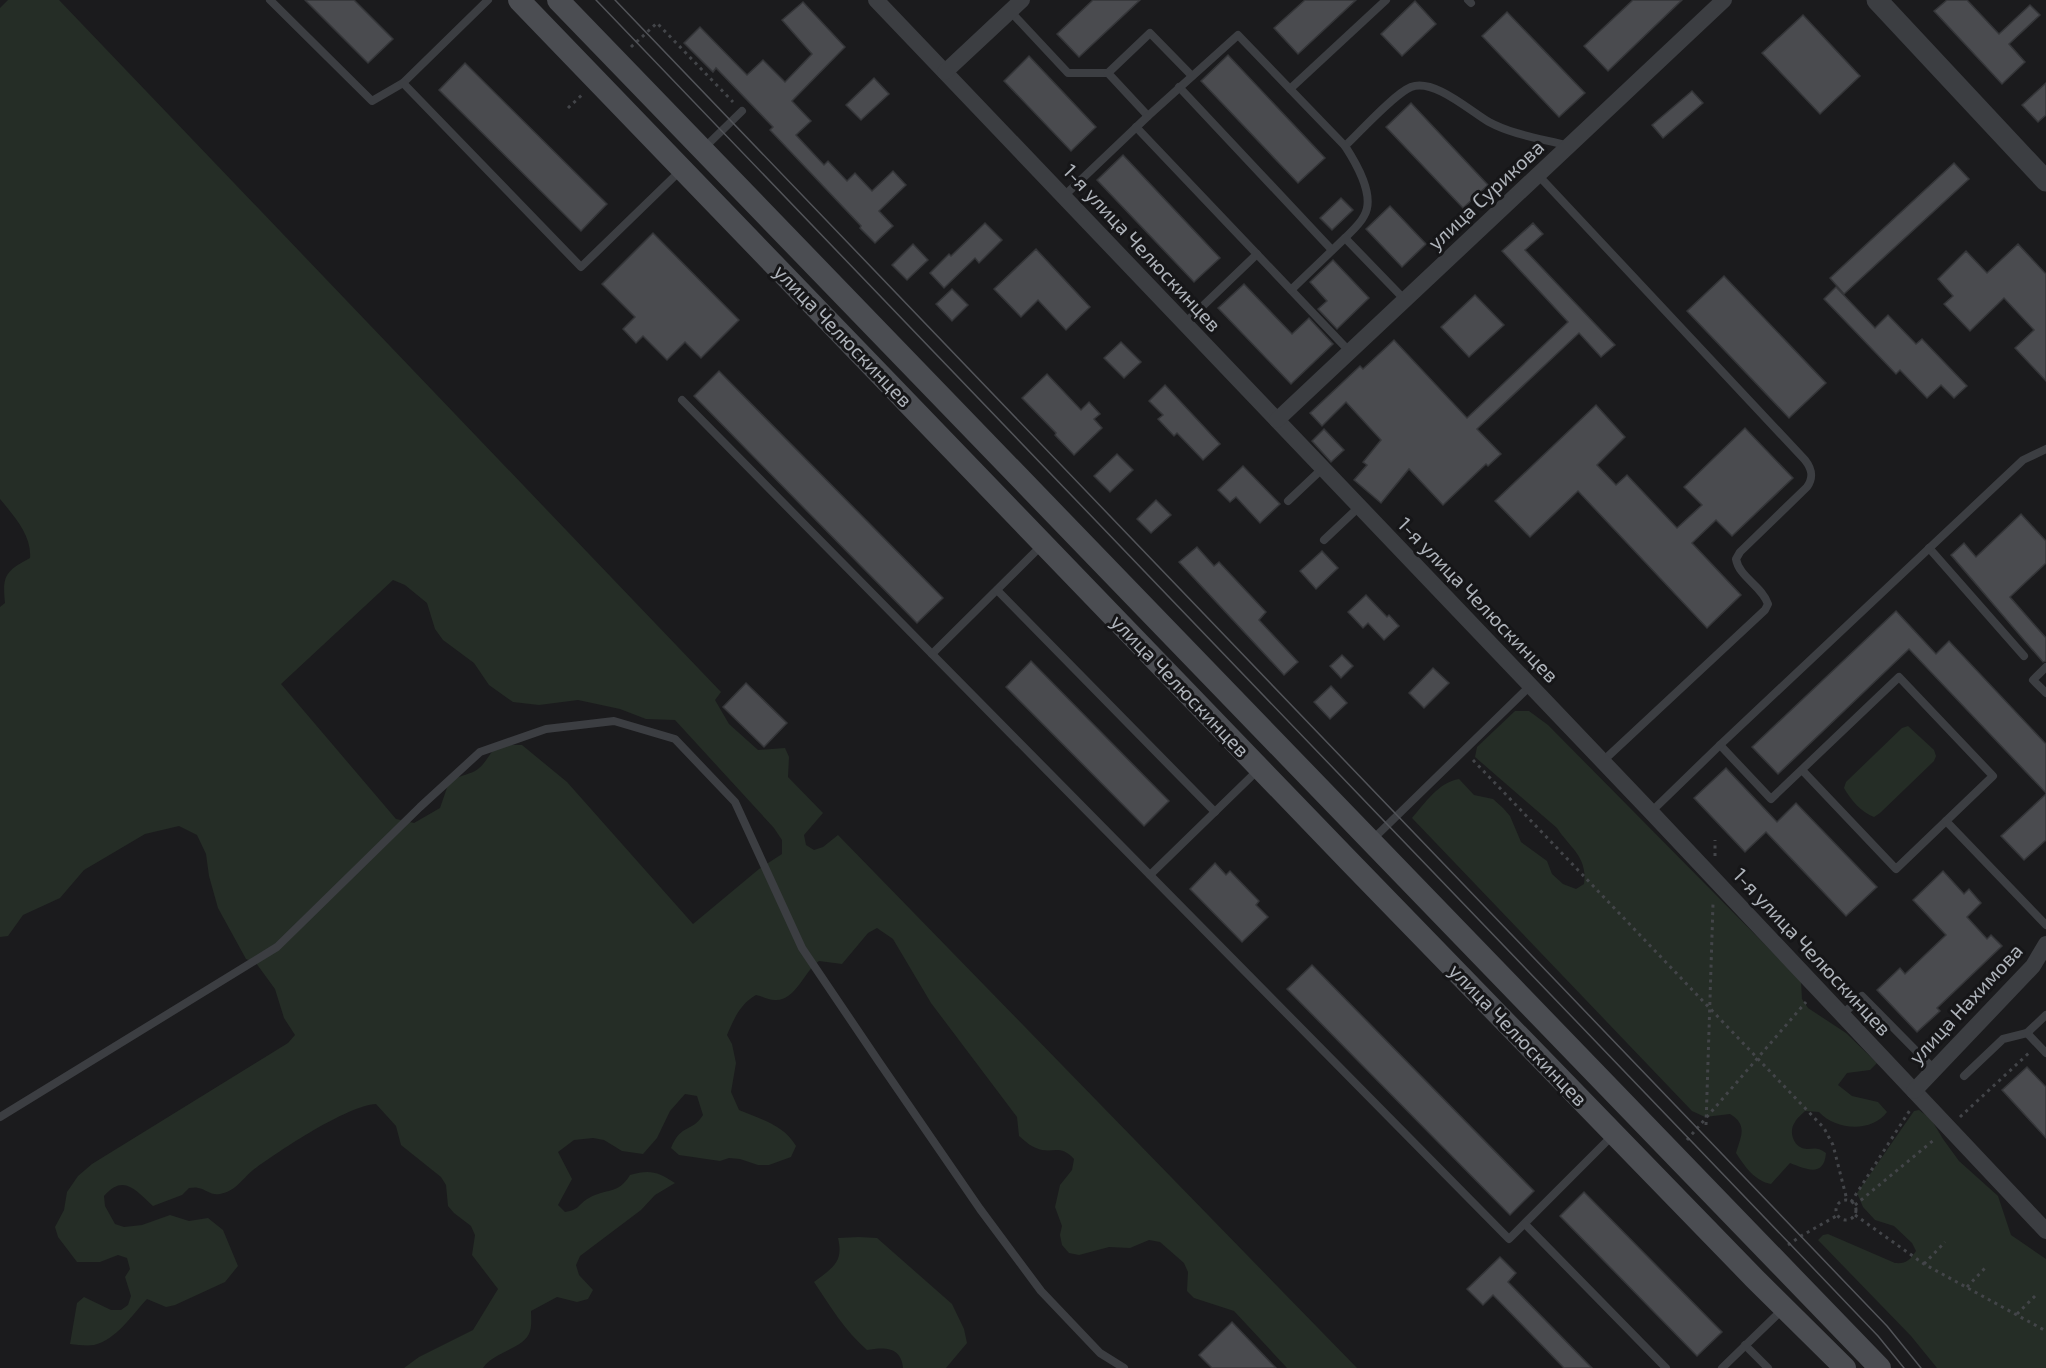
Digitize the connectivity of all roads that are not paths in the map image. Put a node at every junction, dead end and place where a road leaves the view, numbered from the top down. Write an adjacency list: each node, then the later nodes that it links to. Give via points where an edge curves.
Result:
1 (270, 0): 13 (lane, via 372,101)
2 (488, 0): 13 (lane)
3 (519, 0): 22 (main road, улица Челюскинцев)
4 (558, 0): 21 (main road, улица Челюскинцев)
5 (876, 0): 10 (street, 1-я улица Челюскинцев)
6 (1386, 0): 15 (lane)
7 (1724, 0): 20 (street, улица Сурикова)
8 (1877, 0): 24 (street)
9 (1016, 6): 10 (street); 11 (lane, via 1068,73)
10 (945, 72): 25 (street, 1-я улица Челюскинцев)
11 (1108, 73): 12 (lane, via 1150,33); 17 (lane)
12 (1192, 76): 14 (lane); 15 (lane, via 1238,35)
13 (403, 83): 22 (lane, via 581,267)
14 (1179, 87): 17 (lane); 27 (lane)
15 (1290, 89): 19 (lane)
16 (742, 111): 21 (lane)
17 (1148, 116): 18 (lane)
18 (1136, 127): 25 (lane); 28 (lane)
19 (1345, 146): 20 (lane, via 1398,95 1424,86 1439,90 1505,129); 26 (lane, via 1360,172 1367,203 1364,217)
20 (1569, 146): 23 (street, улица Сурикова)
21 (702, 150): 22 (main road); 39 (main road, улица Челюскинцев)
22 (682, 169): 41 (main road, улица Челюскинцев)
23 (1538, 175): 30 (street, улица Сурикова); 51 (lane, via 1797,451 1809,465 1812,478 1736,559 1738,567 1765,597 1765,610)
24 (2046, 181)
25 (1064, 196): 31 (street, 1-я улица Челюскинцев)
26 (1345, 238): 27 (lane); 30 (lane)
27 (1332, 250): 29 (lane)
28 (1257, 254): 29 (lane); 31 (lane)
29 (1291, 290): 32 (lane)
30 (1405, 300): 32 (street, улица Сурикова)
31 (1184, 324): 34 (street, 1-я улица Челюскинцев)
32 (1350, 352): 34 (street, улица Сурикова)
33 (682, 400): 44 (lane)
34 (1277, 420): 36 (street, 1-я улица Челюскинцев)
35 (2046, 448): 42 (lane, via 2023,460)
36 (1323, 468): 37 (lane); 38 (street, 1-я улица Челюскинцев)
37 (1288, 501)
38 (1360, 506): 40 (lane); 47 (street, 1-я улица Челюскинцев)
39 (1064, 523): 41 (main road); 50 (main road, улица Челюскинцев)
40 (1324, 540)
41 (1044, 544): 43 (lane); 52 (main road, улица Челюскинцев)
42 (1929, 548): 45 (lane); 49 (lane)
43 (997, 590): 44 (lane); 54 (lane)
44 (932, 654): 59 (lane)
45 (2024, 656)
46 (2046, 667): 48 (lane, via 2033,680)
47 (1531, 685): 51 (street, 1-я улица Челюскинцев); 57 (lane)
48 (2046, 693)
49 (1720, 745): 53 (lane, via 1771,799); 55 (lane)
50 (1281, 748): 52 (main road); 57 (main road, улица Челюскинцев)
51 (1603, 761): 55 (street, 1-я улица Челюскинцев)
52 (1260, 768): 54 (lane); 58 (main road, улица Челюскинцев)
53 (1802, 770): 56 (lane, via 1896,869); 56 (lane, via 1899,677 1993,776)
54 (1215, 812): 59 (lane)
55 (1651, 812): 62 (street, 1-я улица Челюскинцев)
56 (1946, 821): 60 (lane)
57 (1371, 841): 58 (main road); 73 (main road, улица Челюскинцев)
58 (1350, 862): 70 (main road, улица Челюскинцев)
59 (1150, 875): 71 (lane, via 1509,1239)
60 (2046, 925)
61 (2046, 944): 66 (street, улица Нахимова, via 2033,966)
62 (1842, 1015): 66 (lane, via 1862,996); 68 (street, 1-я улица Челюскинцев)
63 (2046, 1015): 64 (lane)
64 (2027, 1032): 65 (lane); 67 (lane, via 2003,1039)
65 (2046, 1053)
66 (1934, 1069): 68 (street, улица Нахимова)
67 (1964, 1076)
68 (1916, 1093): 72 (street, 1-я улица Челюскинцев)
69 (0, 1117): 76 (lane, via 277,947 480,752 546,729 614,721 675,739 735,802 802,948 885,1072 1041,1291 1100,1353)
70 (1614, 1134): 71 (lane); 74 (main road, улица Челюскинцев)
71 (1525, 1224): 77 (lane)
72 (2046, 1231)
73 (1803, 1288): 74 (main road); 81 (main road, улица Челюскинцев)
74 (1784, 1308): 75 (lane); 80 (main road, улица Челюскинцев)
75 (1745, 1345): 78 (lane); 79 (lane)
76 (1124, 1368)
77 (1666, 1368)
78 (1722, 1368)
79 (1768, 1368)
80 (1845, 1368)
81 (1880, 1368)

